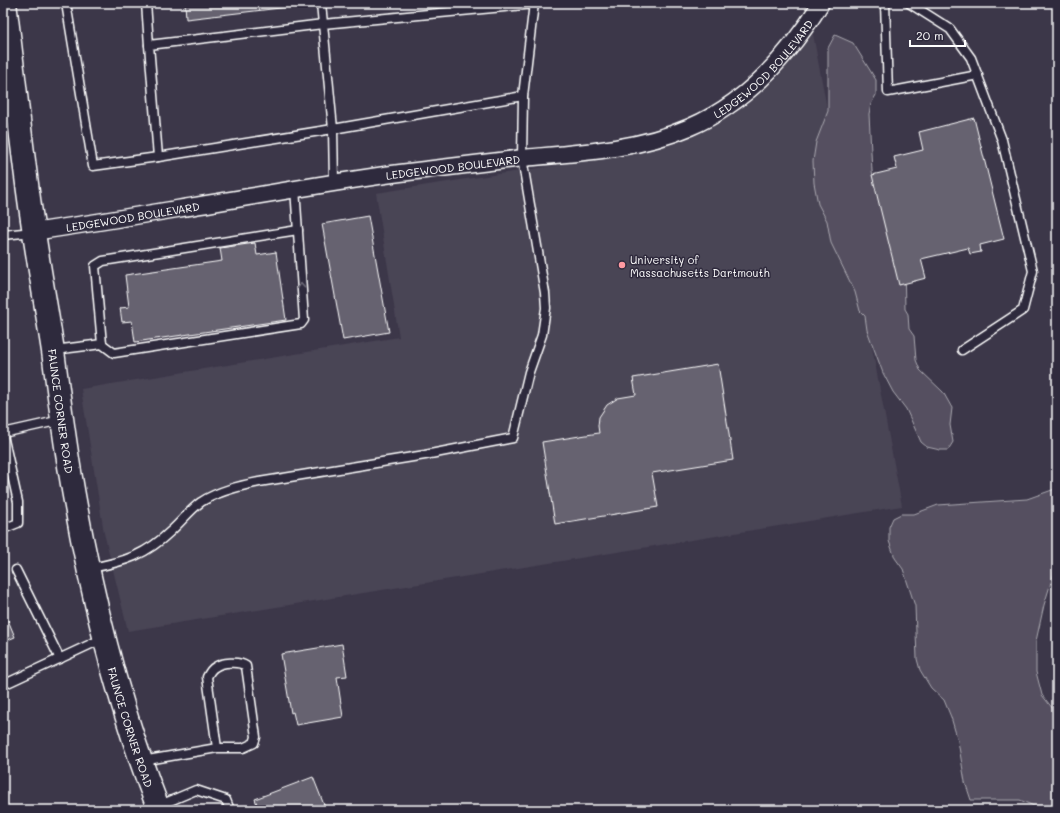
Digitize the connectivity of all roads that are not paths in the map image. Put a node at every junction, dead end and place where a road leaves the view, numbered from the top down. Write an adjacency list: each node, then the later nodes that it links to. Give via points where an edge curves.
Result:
1 (5, 3): 19 (main road, FAUNCE CORNER ROAD)
2 (66, 3): 14 (lane, via 93,166)
3 (146, 3): 10 (lane)
4 (321, 3): 9 (lane)
5 (821, 3): 15 (street, LEDGEWOOD BOULEVARD, via 776,64 721,112 689,128 654,139 587,152)
6 (885, 3): 11 (lane, via 888,92)
7 (909, 3): 11 (lane, via 950,29 971,58)
8 (534, 4): 9 (lane); 12 (lane)
9 (324, 24): 10 (lane); 13 (lane)
10 (148, 45): 14 (lane)
11 (978, 75): 23 (lane, via 1002,140 1033,271 1022,310)
12 (524, 96): 13 (lane); 15 (lane)
13 (333, 129): 14 (lane); 16 (lane)
14 (158, 157)
15 (522, 158): 16 (street, LEDGEWOOD BOULEVARD); 27 (lane, via 546,308 542,335 528,372 513,438 239,486 200,502 160,541 135,557)
16 (334, 182): 17 (street, LEDGEWOOD BOULEVARD)
17 (295, 188): 18 (lane); 19 (street, LEDGEWOOD BOULEVARD)
18 (298, 230): 21 (lane, via 103,262 95,266); 21 (lane, one-way to 18, via 114,353 301,324 304,320)
19 (34, 232): 20 (lane); 22 (main road, FAUNCE CORNER ROAD)
20 (3, 235)
21 (102, 344): 22 (lane)
22 (53, 350): 24 (main road, FAUNCE CORNER ROAD)
23 (962, 350)
24 (62, 420): 25 (lane); 27 (main road, FAUNCE CORNER ROAD)
25 (3, 434): 26 (lane, via 18,502 18,523)
26 (3, 529)
27 (89, 568): 29 (main road, FAUNCE CORNER ROAD)
28 (16, 570): 30 (lane)
29 (105, 638): 30 (lane); 33 (main road, FAUNCE CORNER ROAD)
30 (60, 659): 31 (lane)
31 (3, 685)
32 (217, 748): 32 (lane, via 243,748 254,743 256,737 246,666 242,663 216,666 208,677); 33 (lane)
33 (141, 761): 34 (main road, FAUNCE CORNER ROAD)
34 (158, 808): 35 (lane, via 196,790 226,800)
35 (230, 810)

